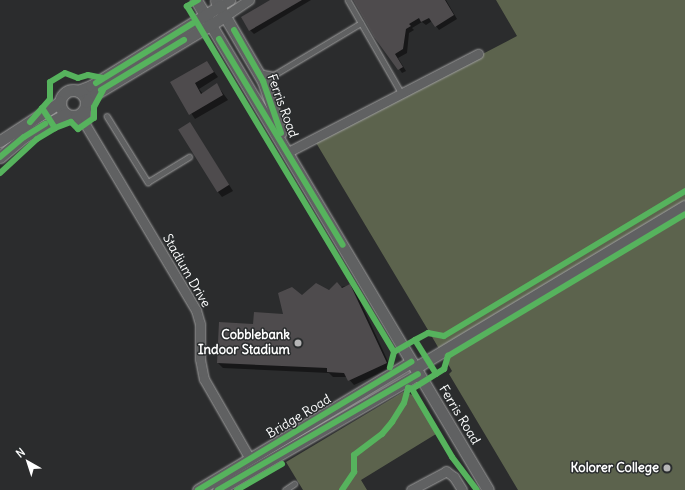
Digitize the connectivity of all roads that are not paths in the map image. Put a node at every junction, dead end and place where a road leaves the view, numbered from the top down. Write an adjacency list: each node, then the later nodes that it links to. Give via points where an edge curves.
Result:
1 (196, 0): 6 (street, Ferris Road)
2 (230, 0): 5 (street)
3 (248, 0): 5 (street)
4 (348, 0): 7 (lane)
5 (220, 7): 6 (street); 9 (street, Ferris Road)
6 (207, 20): 12 (street, via 91,86); 15 (street, via 96,94); 20 (street, Ferris Road)
7 (361, 23): 10 (lane); 13 (lane)
8 (478, 54): 13 (street)
9 (258, 72): 10 (lane); 11 (street, Ferris Road)
10 (274, 75): 11 (lane)
11 (265, 87): 20 (street, Ferris Road)
12 (78, 90): 14 (street, via 68,91); 15 (street, via 84,95)
13 (402, 94): 20 (street)
14 (60, 102): 16 (street, via 61,109); 19 (street)
15 (86, 104): 16 (street, via 78,115); 18 (street)
16 (68, 115): 18 (street); 21 (street, via 24,137)
17 (107, 116): 22 (lane, via 148,182)
18 (85, 124): 25 (street, Stadium Drive, via 196,310 200,324 200,359 204,379)
19 (0, 141)
20 (287, 150): 24 (street, Ferris Road)
21 (0, 157)
22 (189, 157)
23 (685, 206): 24 (street, Bridge Road)
24 (415, 368): 25 (street, Bridge Road); 28 (street, Bridge Road); 32 (street, Ferris Road)
25 (250, 459): 27 (street, Bridge Road)
26 (294, 484): 29 (lane)
27 (198, 490)
28 (218, 490)
29 (285, 490)
30 (411, 490): 31 (street, via 446,471 454,477)
31 (462, 490)
32 (488, 490)

